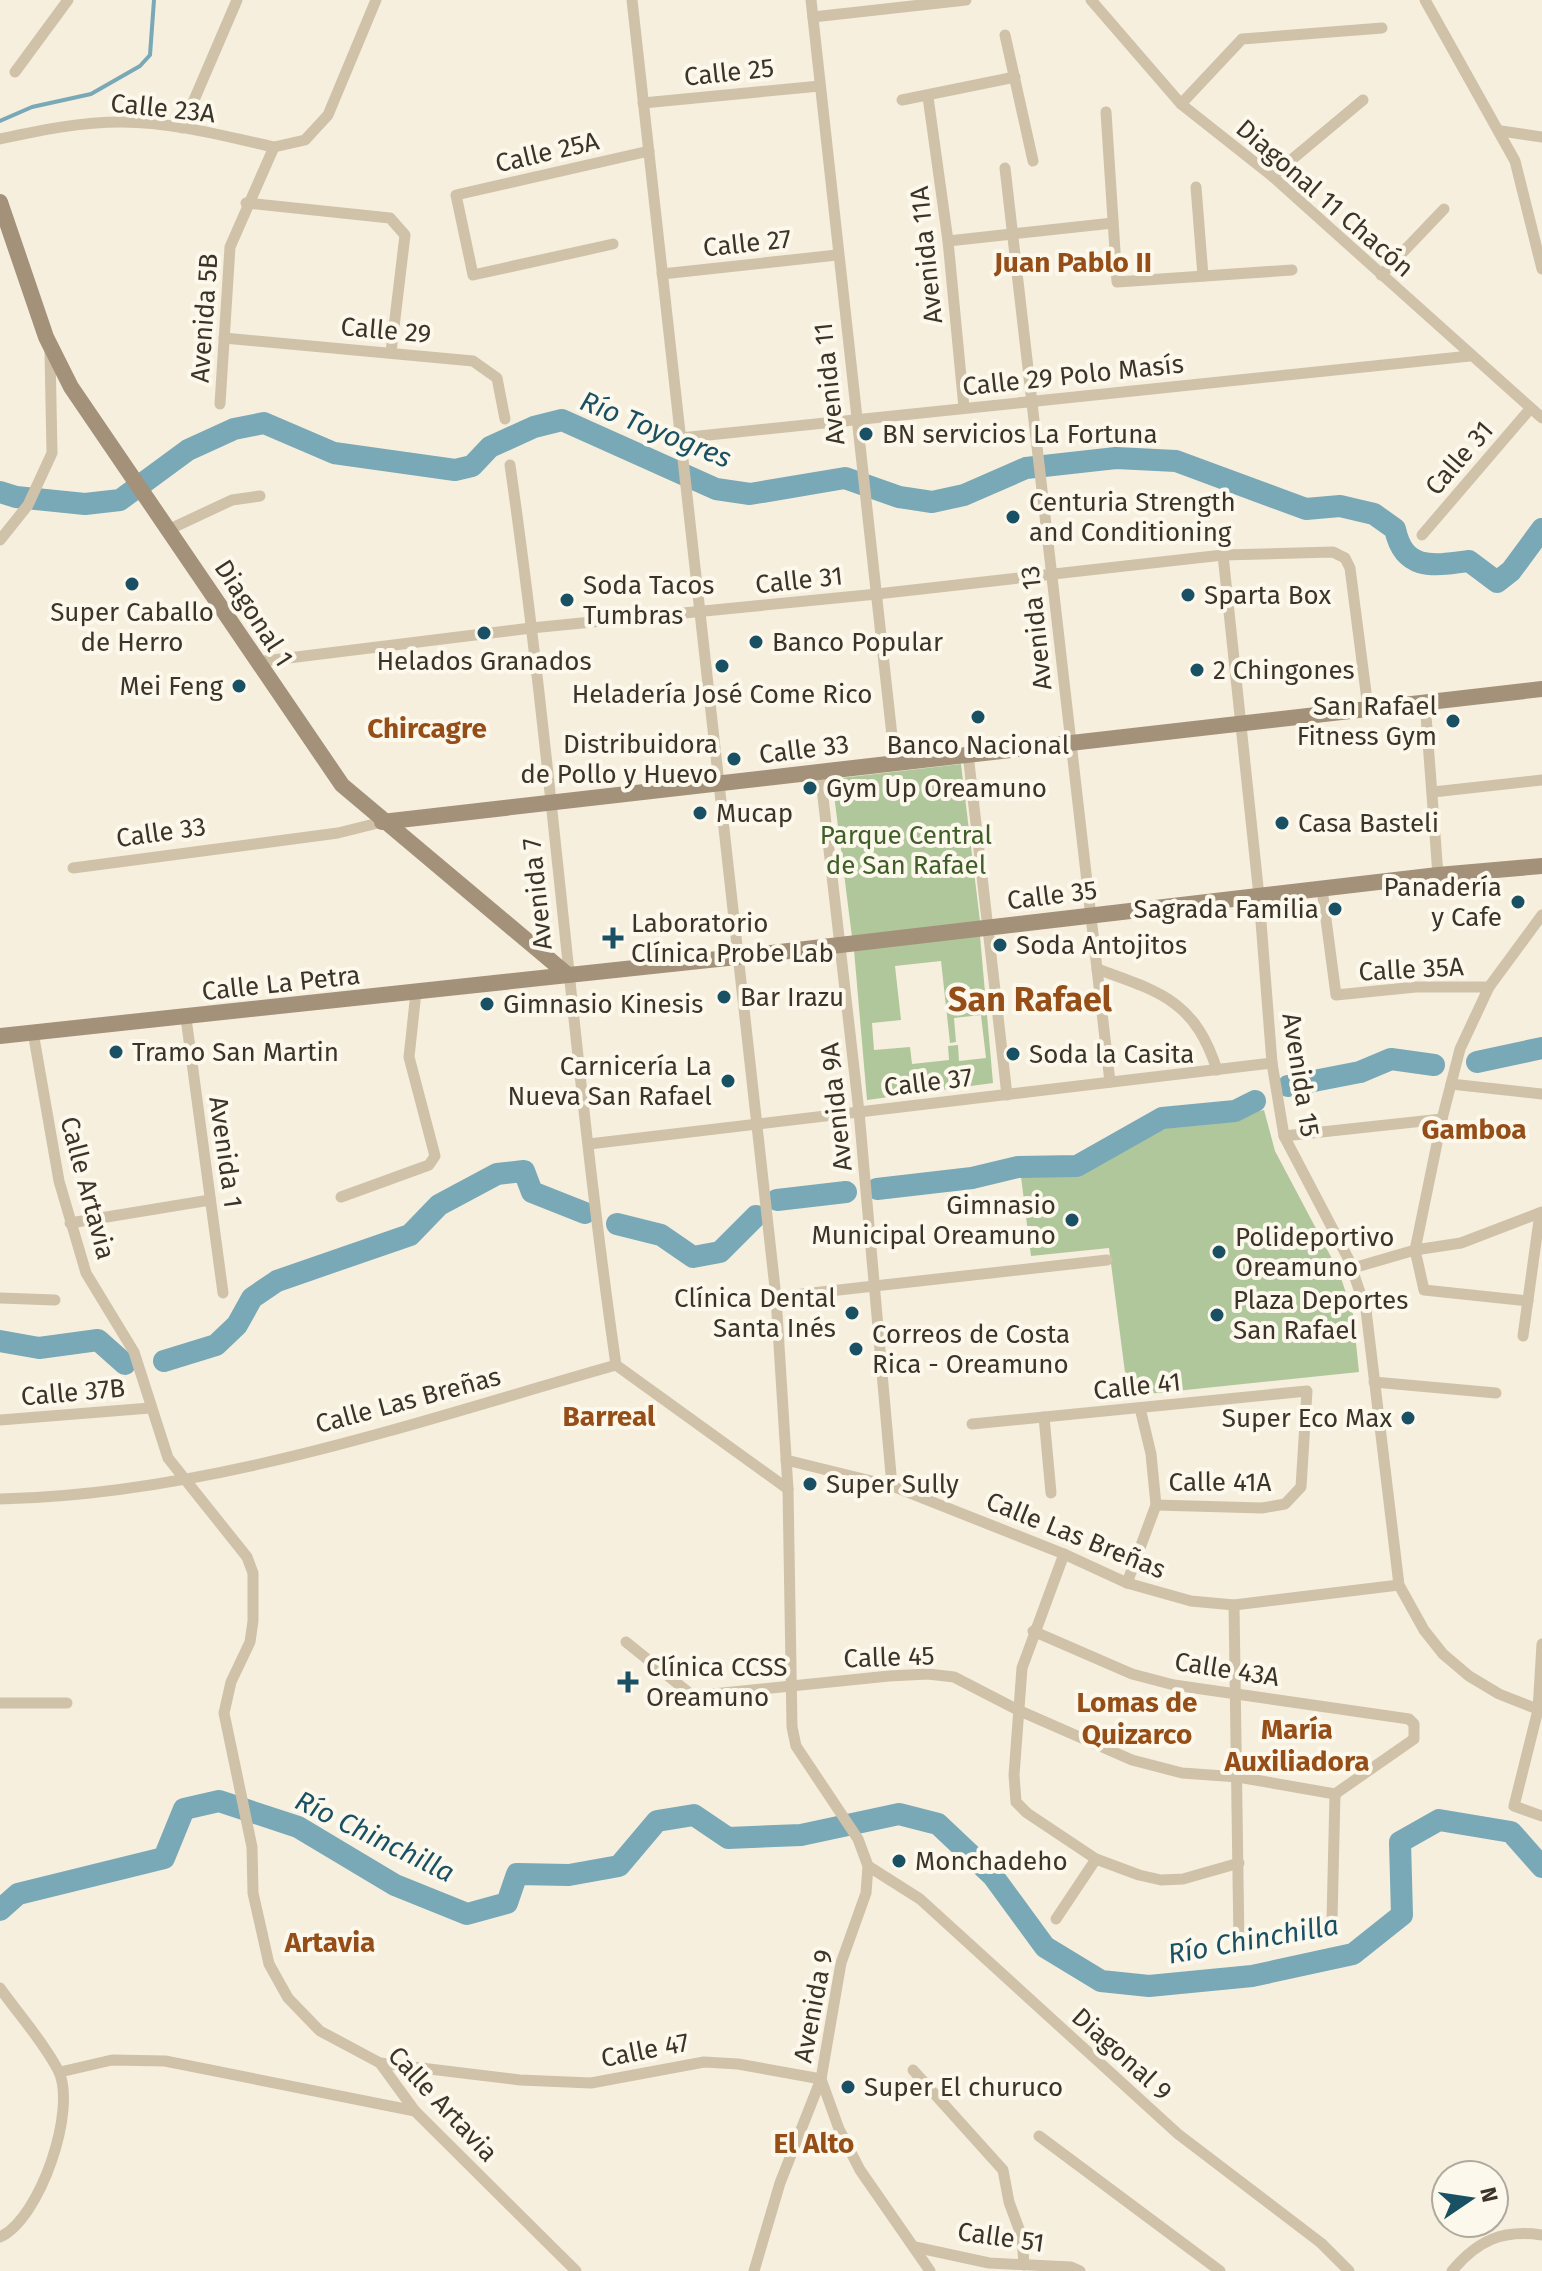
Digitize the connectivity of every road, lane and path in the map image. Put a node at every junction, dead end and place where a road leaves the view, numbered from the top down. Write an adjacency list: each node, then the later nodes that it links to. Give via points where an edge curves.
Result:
1 (68, 0): 12 (street)
2 (237, 0): 21 (street)
3 (376, 0): 25 (street, via 328,115 305,140)
4 (632, 0): 18 (street)
5 (811, 0): 9 (street, Avenida 11)
6 (966, 0): 9 (street)
7 (1091, 0): 19 (street, Diagonal 11 Chacón)
8 (1425, 0): 22 (street)
9 (813, 17): 14 (street, Avenida 11)
10 (1382, 28): 19 (street, via 1242,39)
11 (1005, 35): 13 (street)
12 (15, 72)
13 (1015, 77): 15 (street); 27 (street)
14 (820, 86): 18 (street, Calle 25); 39 (street, Avenida 11)
15 (928, 97): 16 (street); 37 (street, Avenida 11A)
16 (902, 100)
17 (1363, 100): 29 (street)
18 (643, 103): 26 (street)
19 (1181, 104): 29 (street, Diagonal 11 Chacón)
20 (1106, 112): 34 (street)
21 (182, 128): 24 (street, Calle 23A, via 93,123); 25 (street, Calle 23A)
22 (1501, 131): 23 (street); 40 (street, via 1515,161)
23 (1542, 137)
24 (0, 139)
25 (274, 147): 32 (street, Avenida 5B)
26 (649, 151): 38 (street, Calle 25A, via 456,195 473,275); 42 (street)
27 (1033, 161)
28 (1005, 168): 36 (street, Avenida 13)
29 (1272, 176): 43 (street, Diagonal 11 Chacón)
30 (1196, 187): 44 (street)
31 (0, 202): 35 (main road, Diagonal 1)
32 (246, 203): 45 (street, Avenida 5B, via 230,247); 47 (street, via 390,218 405,235)
33 (1444, 209): 43 (street)
34 (1113, 223): 36 (street); 44 (street, via 1117,282)
35 (4, 231): 46 (main road, Diagonal 1)
36 (1014, 234): 37 (street); 49 (street, Avenida 13)
37 (948, 241): 51 (street, Avenida 11A)
38 (613, 244)
39 (837, 255): 42 (street, Calle 27); 55 (street, Avenida 11)
40 (1542, 269)
41 (1292, 270): 44 (street)
42 (662, 274): 56 (street)
43 (1381, 275): 48 (street, Diagonal 11 Chacón)
44 (1203, 276)
45 (224, 338): 47 (street, Calle 29); 50 (street, Avenida 5B)
46 (50, 347): 59 (main road, Diagonal 1, via 71,387); 61 (street, via 52,453 28,505)
47 (391, 352): 54 (street, Calle 29, via 473,361 497,378)
48 (1470, 356): 49 (street, Calle 29 Polo Masís); 52 (street, Diagonal 11 Chacón)
49 (1033, 401): 51 (street, Calle 29 Polo Masís); 63 (street, Avenida 13)
50 (220, 404)
51 (964, 408): 55 (street, Calle 29 Polo Masís)
52 (1530, 409): 53 (street, Diagonal 11 Chacón); 60 (street, Calle 31)
53 (1542, 418)
54 (505, 419)
55 (854, 420): 56 (street, Calle 29 Polo Masís); 64 (street, Avenida 11)
56 (680, 438): 65 (street)
57 (510, 465): 66 (street, Avenida 7)
58 (260, 496): 59 (street, via 232,500)
59 (170, 529): 67 (main road, Diagonal 1)
60 (1422, 535)
61 (0, 540)
62 (1223, 555): 63 (street, Calle 31); 70 (street, Calle 31, via 1333,552 1345,558); 71 (street, Avenida 15)
63 (1052, 573): 64 (street, Calle 31); 72 (street, Avenida 13)
64 (877, 594): 65 (street, Calle 31); 74 (street, Avenida 11)
65 (699, 612): 66 (street, Calle 31); 77 (street)
66 (531, 628): 67 (street, Calle 31); 79 (street, Avenida 7)
67 (256, 662): 80 (main road, Diagonal 1, via 342,785)
68 (1542, 689): 69 (main road, Calle 33)
69 (1425, 702): 70 (main road, Calle 33); 78 (street)
70 (1368, 708): 71 (main road, Calle 33)
71 (1240, 723): 72 (main road, Calle 33); 85 (street, Avenida 15)
72 (1071, 742): 73 (main road, Calle 33); 86 (street, Avenida 13)
73 (968, 754): 74 (main road, Calle 33); 88 (street)
74 (895, 763): 75 (main road, Calle 33)
75 (820, 771): 77 (main road, Calle 33); 89 (street, Avenida 9A)
76 (1542, 780): 78 (street)
77 (718, 783): 79 (main road, Calle 33); 90 (street)
78 (1433, 792): 83 (street)
79 (550, 802): 80 (main road, Calle 33); 92 (street, Avenida 7)
80 (382, 822): 82 (street, Calle 33, via 338,833); 92 (main road, Diagonal 1)
81 (1542, 866): 83 (main road, Calle 35)
82 (73, 868)
83 (1438, 875): 84 (main road, Calle 35)
84 (1322, 889): 85 (main road, Calle 35); 93 (street, Calle 35A, via 1336,995)
85 (1259, 896): 86 (main road, Calle 35); 98 (street, Avenida 15)
86 (1091, 914): 88 (main road, Calle 35); 91 (street, Avenida 13)
87 (1542, 915): 93 (street)
88 (988, 927): 89 (main road, Calle 35); 103 (street)
89 (841, 945): 90 (main road, Calle 35); 104 (street, Avenida 9A)
90 (737, 957): 92 (main road, Calle 35); 106 (street)
91 (1097, 969): 99 (street, via 1140,984 1187,1012 1207,1036); 100 (street, Avenida 13)
92 (568, 975): 94 (main road, Calle La Petra); 108 (street, Avenida 7)
93 (1489, 987): 101 (street, via 1460,1049)
94 (416, 992): 95 (main road, Calle La Petra); 109 (street, via 409,1057 435,1156 429,1165)
95 (186, 1018): 96 (main road, Calle La Petra); 110 (street, Avenida 1)
96 (33, 1032): 97 (main road, Calle La Petra); 112 (street, Calle Artavia, via 46,1121)
97 (0, 1036)
98 (1272, 1063): 99 (street, Calle 37); 107 (street, Avenida 15)
99 (1217, 1070): 100 (street, Calle 37)
100 (1110, 1082): 103 (street, Calle 37)
101 (1451, 1084): 102 (street); 105 (street)
102 (1542, 1094)
103 (1007, 1095): 104 (street, Calle 37)
104 (859, 1112): 106 (street, Calle 37); 116 (street, Avenida 9A)
105 (1442, 1119): 107 (street); 113 (street)
106 (756, 1125): 108 (street, Calle 37); 118 (street)
107 (1284, 1136): 115 (street, Avenida 15)
108 (589, 1144): 123 (street, Avenida 7)
109 (341, 1197)
110 (210, 1200): 112 (street); 117 (street, Avenida 1)
111 (1541, 1213): 113 (street, via 1461,1243); 121 (street)
112 (70, 1223): 126 (street, Calle Artavia, via 86,1273 134,1352)
113 (1415, 1250): 115 (street); 121 (street, via 1424,1290)
114 (1107, 1260): 116 (street)
115 (1353, 1268): 124 (street, Avenida 15, via 1366,1310)
116 (875, 1285): 118 (street); 133 (street, Avenida 9A)
117 (223, 1293)
118 (776, 1297): 131 (street)
119 (0, 1298): 120 (street)
120 (55, 1300)
121 (1528, 1301): 122 (street)
122 (1523, 1336)
123 (616, 1365): 132 (street, Calle Las Breñas); 134 (street)
124 (1374, 1382): 125 (street); 141 (street, Avenida 15)
125 (1496, 1393)
126 (150, 1408): 129 (street, Calle 37B); 132 (street, Calle Artavia, via 168,1458)
127 (1140, 1408): 128 (street, Calle 41); 137 (street, Calle 41, via 1307,1391 1301,1487); 138 (street)
128 (1044, 1417): 130 (street, Calle 41); 135 (street)
129 (0, 1420)
130 (972, 1424)
131 (786, 1460): 133 (street, Calle Las Breñas); 134 (street)
132 (185, 1481): 136 (street, Calle Las Breñas); 162 (street, Calle Artavia, via 247,1557 253,1573 250,1642 231,1682 224,1713 269,1964 288,1998 320,2031)
133 (892, 1486): 139 (street, Calle Las Breñas)
134 (788, 1489): 146 (street)
135 (1051, 1493)
136 (0, 1499)
137 (1285, 1504): 138 (street, Calle 41A)
138 (1156, 1505): 140 (street)
139 (1064, 1554): 140 (street, Calle Las Breñas); 143 (street)
140 (1127, 1583): 142 (street, Calle Las Breñas, via 1191,1601)
141 (1399, 1585): 142 (street, Calle Las Breñas); 151 (street, via 1443,1654 1499,1694)
142 (1234, 1605): 147 (street)
143 (1033, 1631): 147 (street, Calle 43A, via 1132,1674); 150 (street)
144 (626, 1642): 146 (street, Calle 45, via 693,1696)
145 (1542, 1644): 151 (street)
146 (788, 1684): 150 (street, Calle 45, via 928,1674 954,1677); 157 (street, via 796,1746 858,1839)
147 (1237, 1693): 152 (street); 153 (street, Calle 43A, via 1409,1719 1414,1739)
148 (0, 1703): 149 (street)
149 (67, 1703)
150 (1018, 1710): 152 (street, Calle 45, via 1132,1760 1182,1773); 155 (street, via 1016,1802)
151 (1540, 1710): 154 (street, via 1514,1806)
152 (1238, 1777): 153 (street, Calle 45); 156 (street)
153 (1335, 1794): 159 (street)
154 (1542, 1816)
155 (1096, 1859): 156 (street, via 1161,1880); 158 (street)
156 (1239, 1863): 160 (street)
157 (868, 1866): 165 (street, Avenida 9, via 866,1893 841,1963); 177 (street, Diagonal 9, via 920,1899 1178,2134 1321,2243)
158 (1056, 1919)
159 (1332, 1920)
160 (1239, 1944)
161 (0, 1988): 164 (street)
162 (380, 2063): 165 (street, Calle 47, via 591,2083 704,2062); 166 (street, Calle Artavia)
163 (913, 2070): 171 (street, via 1003,2170 1022,2237)
164 (60, 2072): 166 (street, via 112,2060 165,2061); 169 (street, via 61,2106 43,2190)
165 (821, 2079): 170 (street, Avenida 9, via 860,2170); 173 (street, via 780,2183)
166 (415, 2111): 172 (street, Calle Artavia)
167 (1039, 2136): 176 (street)
168 (1542, 2235): 178 (street, via 1480,2242)
169 (0, 2237)
170 (915, 2247): 171 (street, Calle 51); 174 (street, Avenida 9)
171 (1024, 2265): 175 (street, Calle 51)
172 (576, 2271)
173 (754, 2271)
174 (930, 2271)
175 (1080, 2271)
176 (1220, 2271)
177 (1349, 2271)
178 (1452, 2271)

